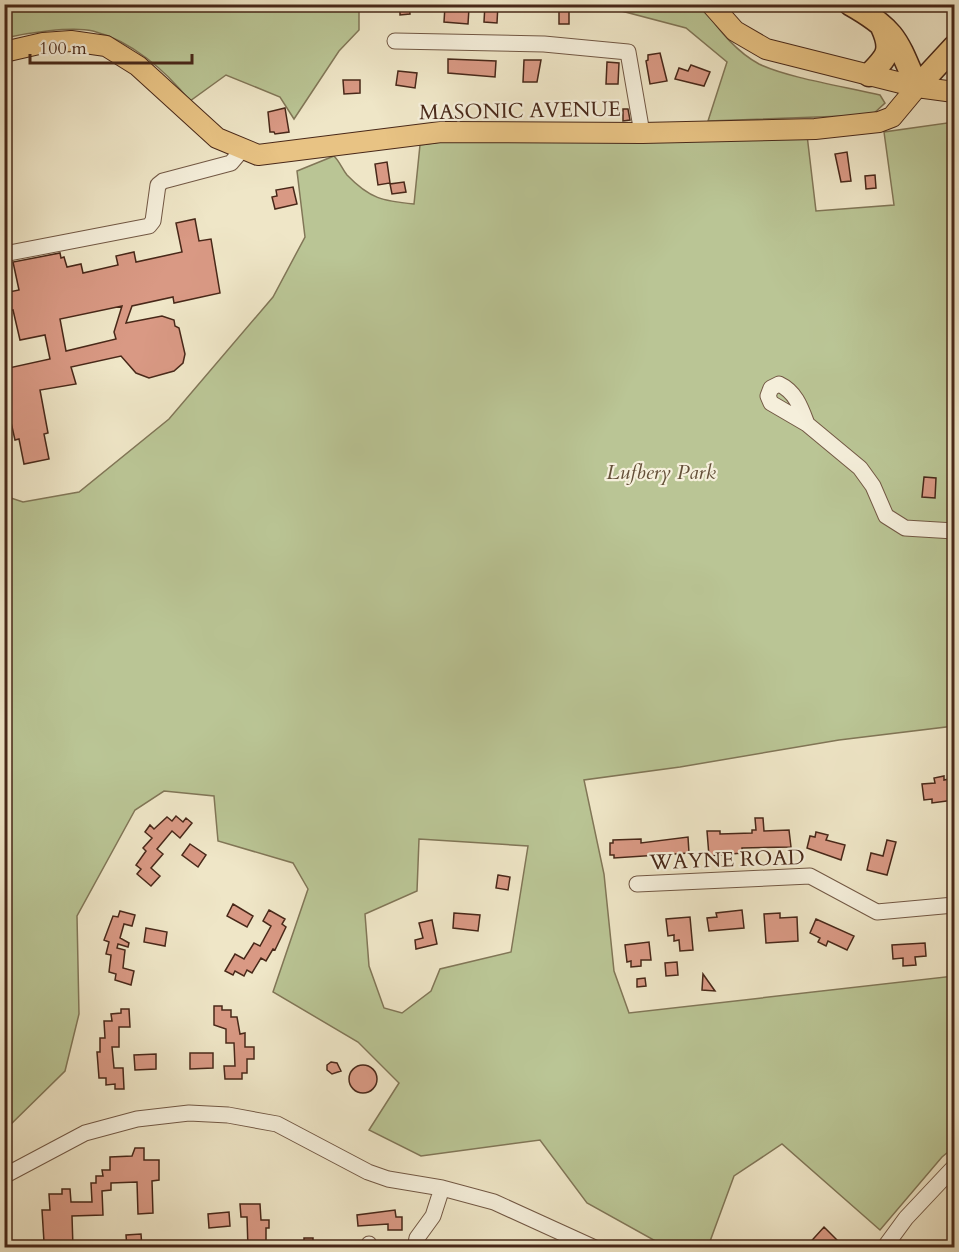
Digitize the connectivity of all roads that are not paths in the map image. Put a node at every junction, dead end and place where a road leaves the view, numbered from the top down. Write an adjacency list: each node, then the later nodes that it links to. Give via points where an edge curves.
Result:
1 (711, 4): 7 (main road, via 725,23 757,45)
2 (850, 4): 3 (highway)
3 (879, 20): 7 (highway, via 888,51); 8 (highway, via 893,34)
4 (395, 41): 10 (street, via 544,44 628,52)
5 (954, 47): 8 (highway)
6 (4, 52): 11 (main road, MASONIC AVENUE, via 71,41 106,46 138,66 217,138)
7 (869, 75): 8 (main road)
8 (917, 87): 9 (main road); 10 (main road, MASONIC AVENUE, via 892,117 879,122 815,129)
9 (954, 92)
10 (642, 133): 11 (main road, MASONIC AVENUE, via 441,132 274,155)
11 (242, 150): 12 (street, via 231,163 158,185 149,226)
12 (4, 254)
13 (807, 424): 14 (street, via 860,468 873,486 885,516 905,528)
14 (954, 531)
15 (637, 884): 16 (street, WAYNE ROAD, via 810,876 877,912)
16 (954, 905)
17 (954, 1167): 22 (street)
18 (4, 1176): 19 (street, via 85,1133 137,1119 189,1113 277,1124 368,1172)
19 (442, 1188): 20 (street, via 433,1216 417,1238); 21 (street, via 494,1202)
20 (415, 1248)
21 (595, 1248)
22 (884, 1248)

